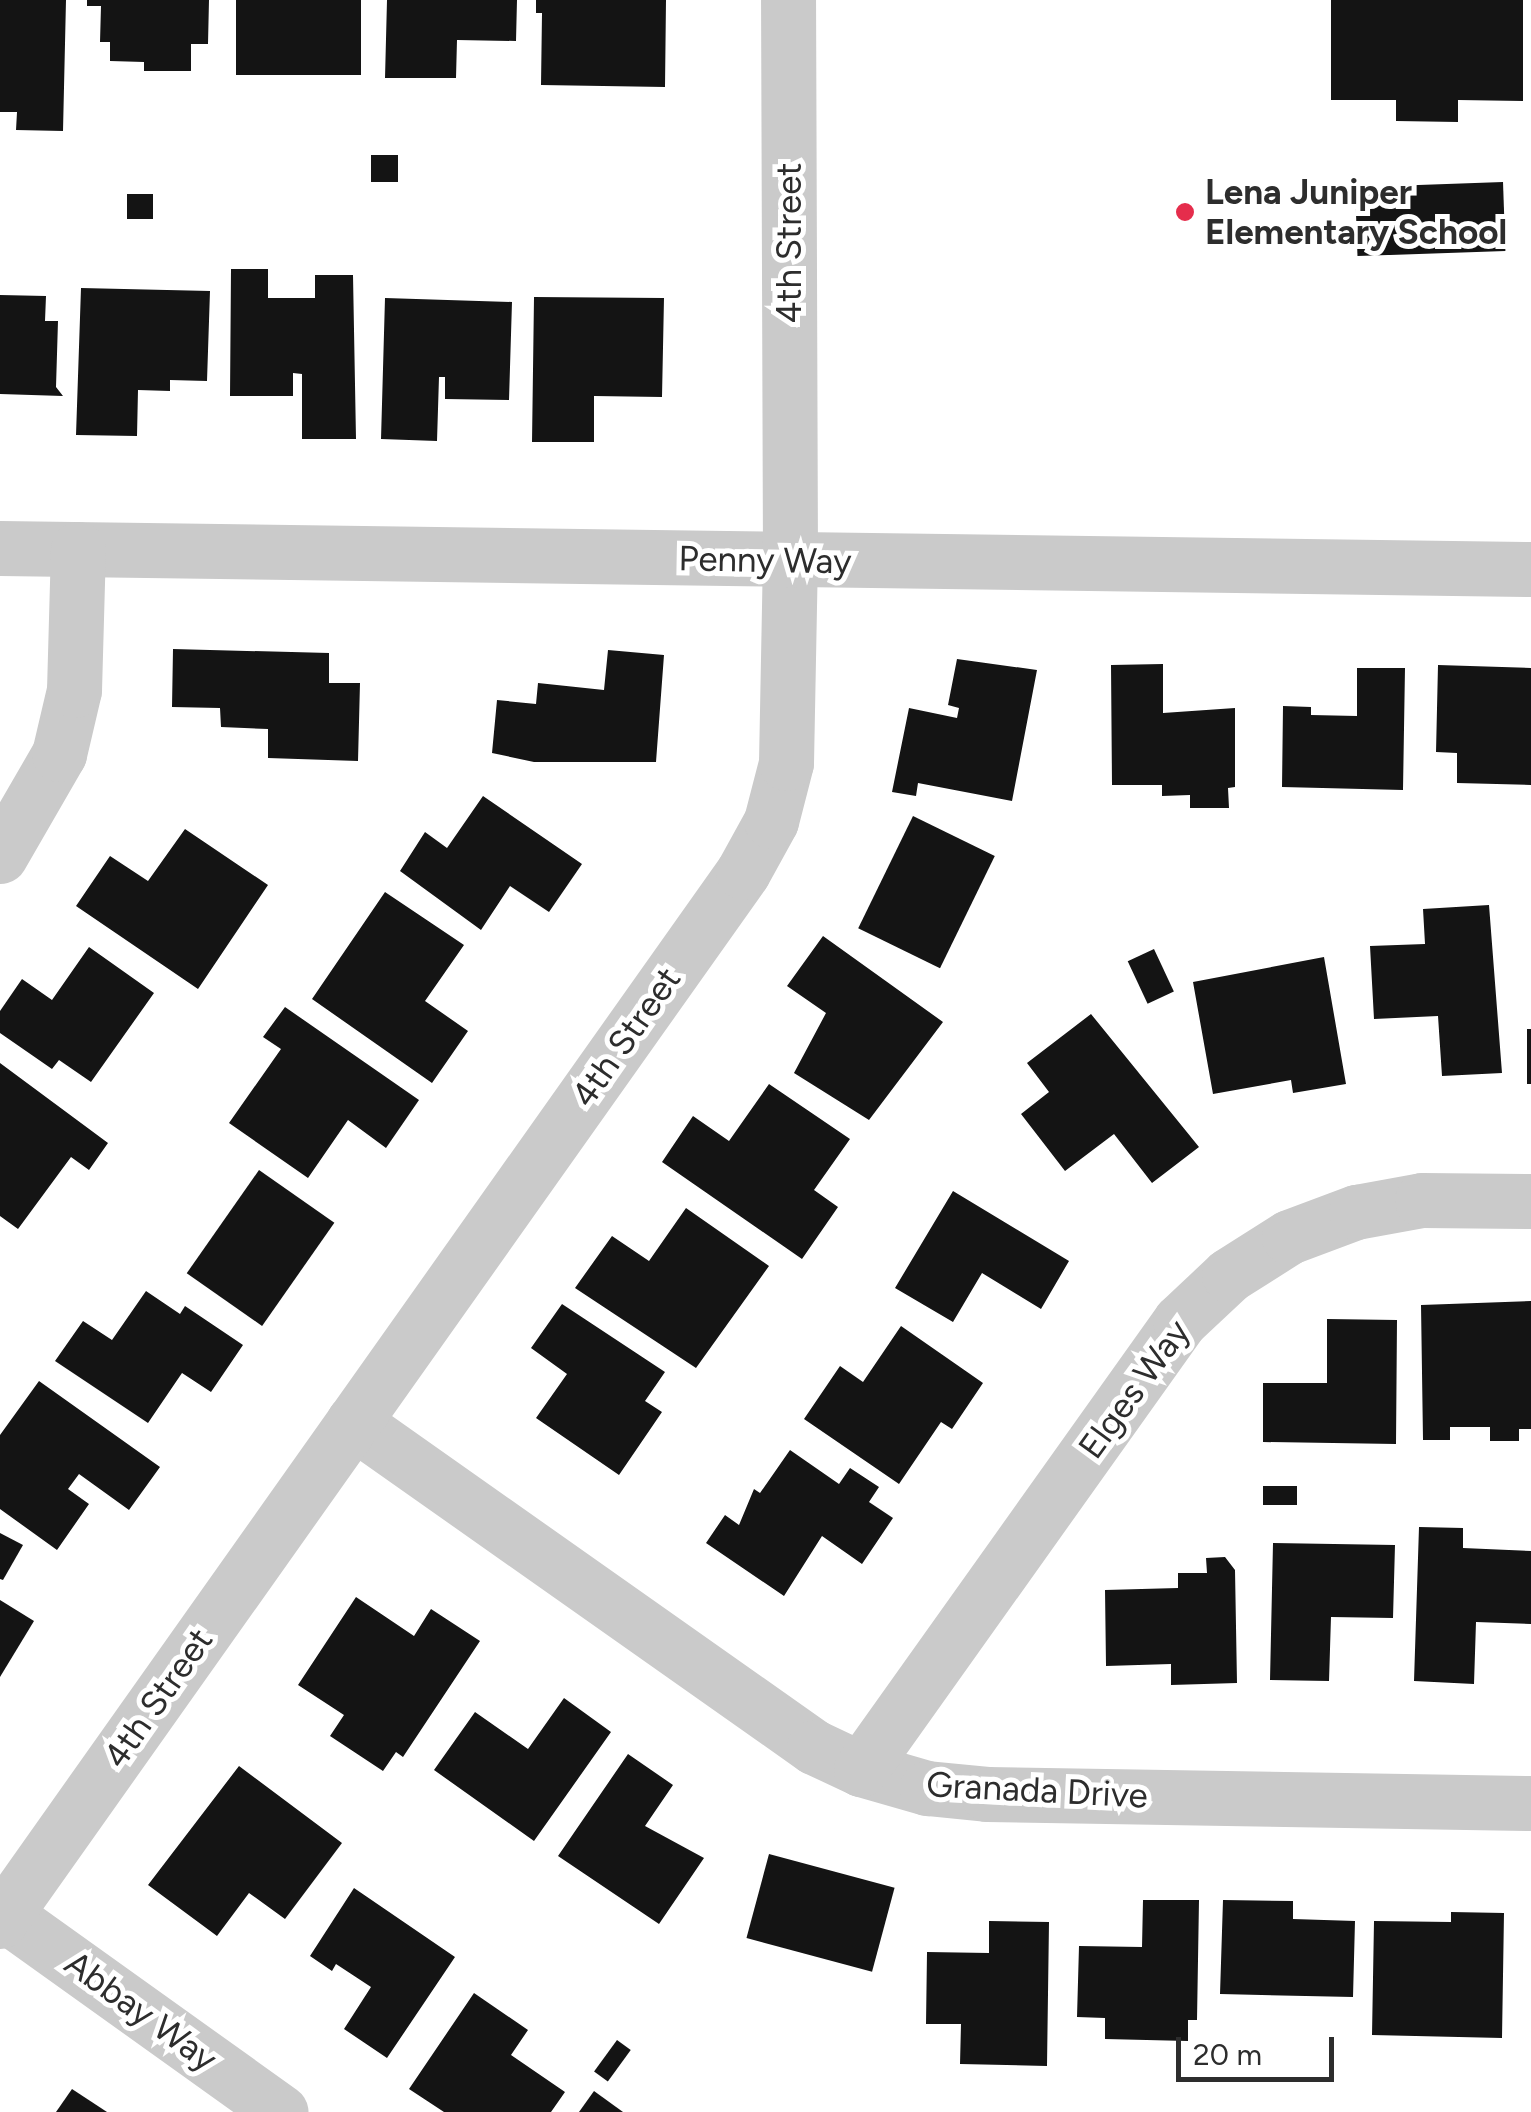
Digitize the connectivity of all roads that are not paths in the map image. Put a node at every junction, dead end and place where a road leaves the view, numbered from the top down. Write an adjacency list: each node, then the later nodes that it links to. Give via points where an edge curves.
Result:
1 (788, 0): 4 (street, 4th Street)
2 (0, 548): 3 (street, Penny Way)
3 (78, 549): 4 (street, Penny Way); 6 (street, via 74,690 59,754)
4 (790, 560): 5 (street, Penny Way); 8 (street, 4th Street, via 786,764 770,822 743,872)
5 (1531, 569)
6 (0, 856)
7 (1531, 1201): 9 (street, Elges Way, via 1422,1200 1356,1212 1288,1238 1229,1275 1180,1321)
8 (353, 1422): 9 (street, Granada Drive, via 814,1746); 11 (street, 4th Street)
9 (861, 1770): 10 (street, Granada Drive, via 927,1788 987,1794)
10 (1531, 1803)
11 (2, 1916): 12 (street, Abbay Way)
12 (281, 2112)

